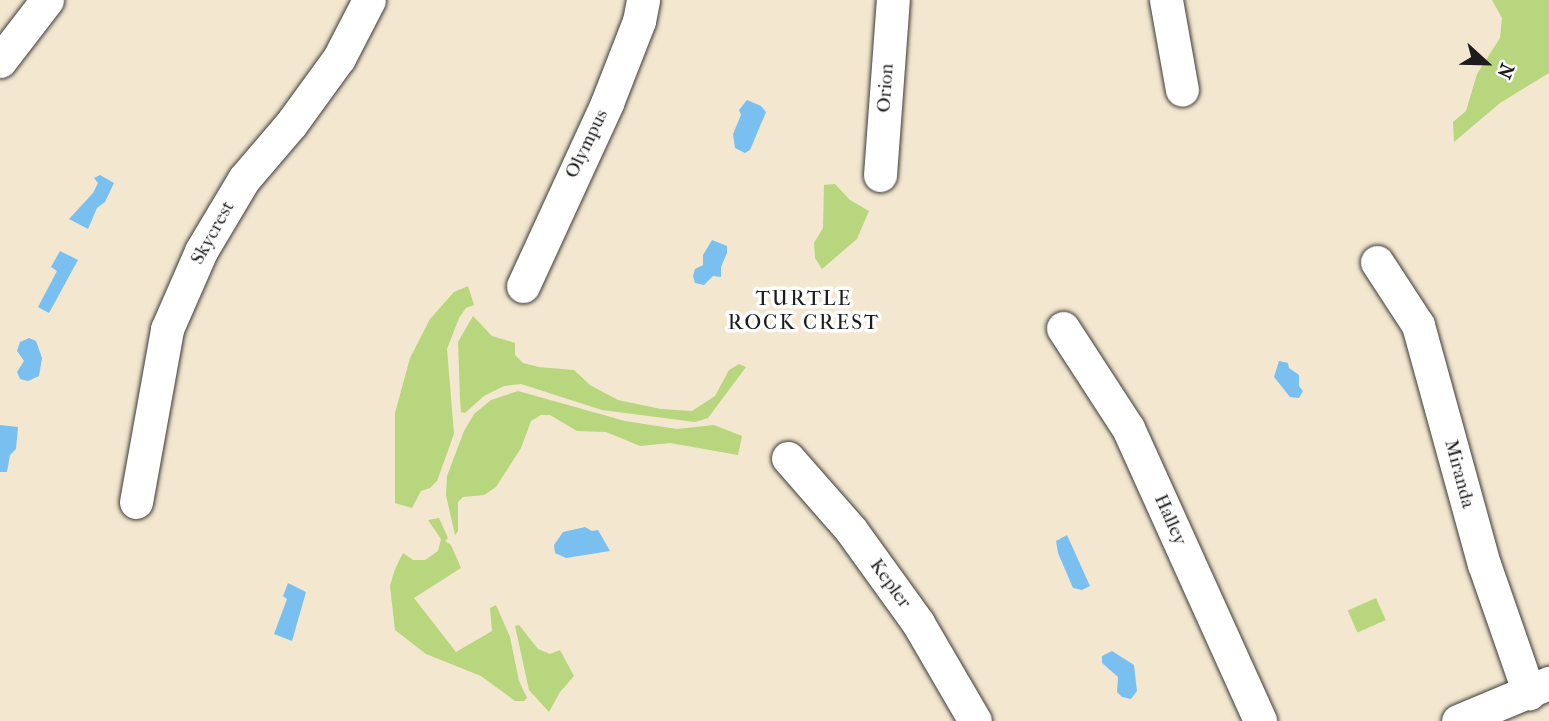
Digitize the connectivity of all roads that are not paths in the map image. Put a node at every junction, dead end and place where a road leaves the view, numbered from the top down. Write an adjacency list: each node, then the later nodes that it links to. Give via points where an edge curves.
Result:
1 (47, 0): 6 (street)
2 (369, 0): 13 (street, Skycrest, via 339,58 244,179 201,251 167,329)
3 (643, 0): 10 (street, Olympus, via 607,103)
4 (893, 0): 8 (street, Orion)
5 (1166, 0): 7 (street)
6 (0, 61)
7 (1182, 90)
8 (880, 175)
9 (1377, 262): 14 (street, Miranda, via 1418,325 1485,564)
10 (523, 286)
11 (1063, 328): 16 (street, Halley, via 1128,428)
12 (788, 458): 15 (street, Kepler, via 874,561 918,623)
13 (136, 502)
14 (1539, 688): 17 (street)
15 (975, 721)
16 (1260, 721)
17 (1458, 721)

